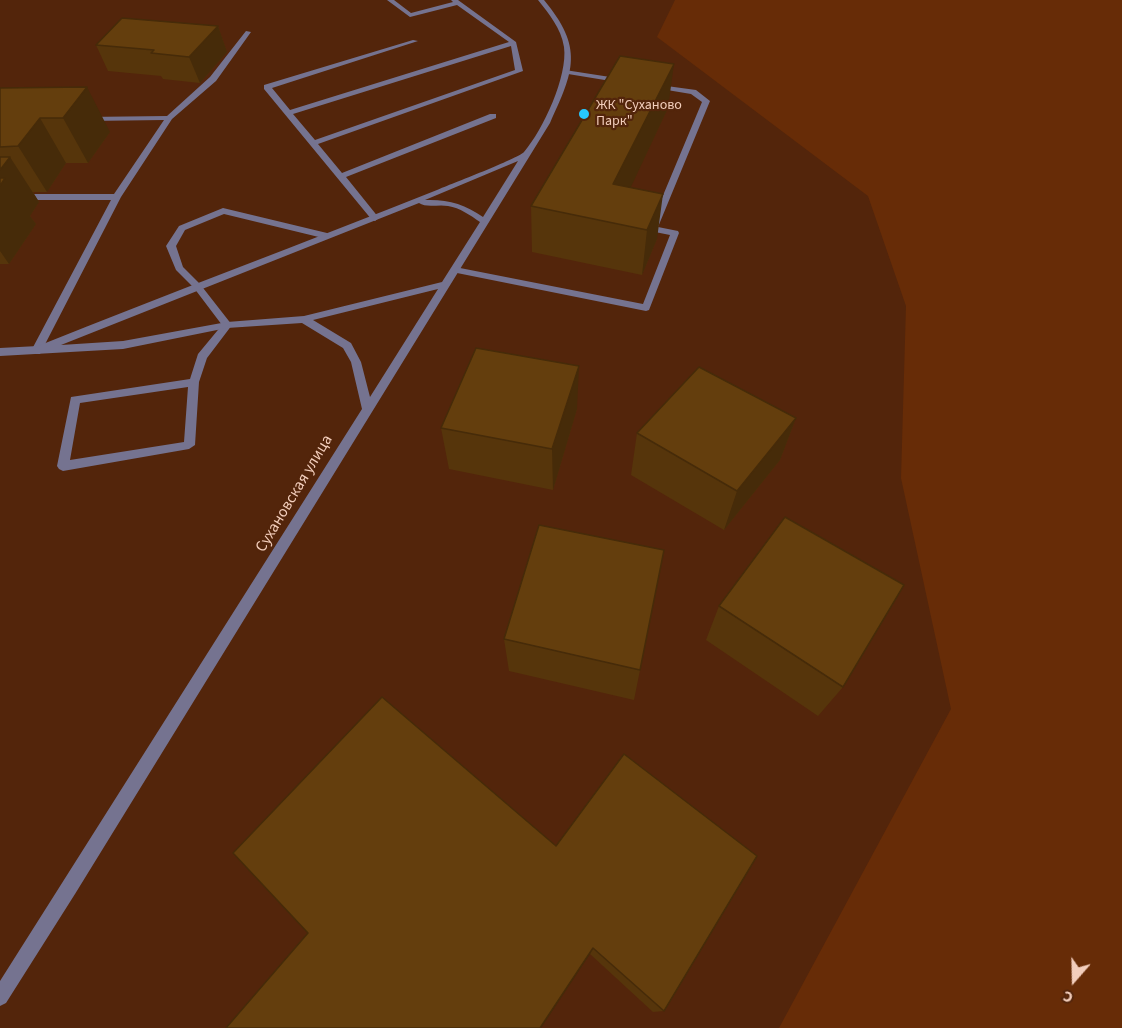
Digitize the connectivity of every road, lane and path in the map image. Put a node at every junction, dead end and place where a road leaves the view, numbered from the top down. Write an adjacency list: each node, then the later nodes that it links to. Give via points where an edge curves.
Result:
1 (390, 0): 3 (street, via 410,15)
2 (541, 0): 7 (street, Сухановская улица, via 567,40)
3 (456, 1): 6 (street)
4 (248, 32): 12 (street, via 213,79)
5 (415, 41): 10 (street, via 267,87)
6 (514, 43): 10 (street); 14 (street, via 519,71)
7 (568, 72): 8 (street); 15 (street, Сухановская улица, via 546,123)
8 (637, 83)
9 (648, 85): 23 (street, via 693,92 706,101 653,229 675,233 646,308)
10 (288, 113): 14 (street)
11 (493, 116): 16 (street)
12 (169, 118): 13 (street); 17 (street)
13 (79, 119)
14 (313, 143): 16 (street)
15 (526, 155): 19 (street); 21 (street, Сухановская улица)
16 (342, 176): 20 (street)
17 (117, 196): 18 (street); 28 (street)
18 (0, 197)
19 (410, 205): 20 (street); 21 (street, via 439,201 466,208)
20 (375, 218): 22 (street)
21 (485, 222): 23 (street, Сухановская улица)
22 (327, 236): 25 (street); 25 (street, via 223,211 182,228 171,246 179,267)
23 (455, 270): 24 (street, Сухановская улица)
24 (446, 284): 26 (street); 31 (street, Сухановская улица)
25 (197, 286): 27 (street); 28 (street)
26 (304, 319): 27 (street); 31 (street, via 347,346 356,362)
27 (227, 325): 28 (street, via 123,345); 30 (street, via 202,357)
28 (36, 351): 29 (street)
29 (0, 352)
30 (194, 382): 30 (street, via 189,445 63,466 75,400)
31 (367, 408): 32 (street, Сухановская улица)
32 (0, 997)

